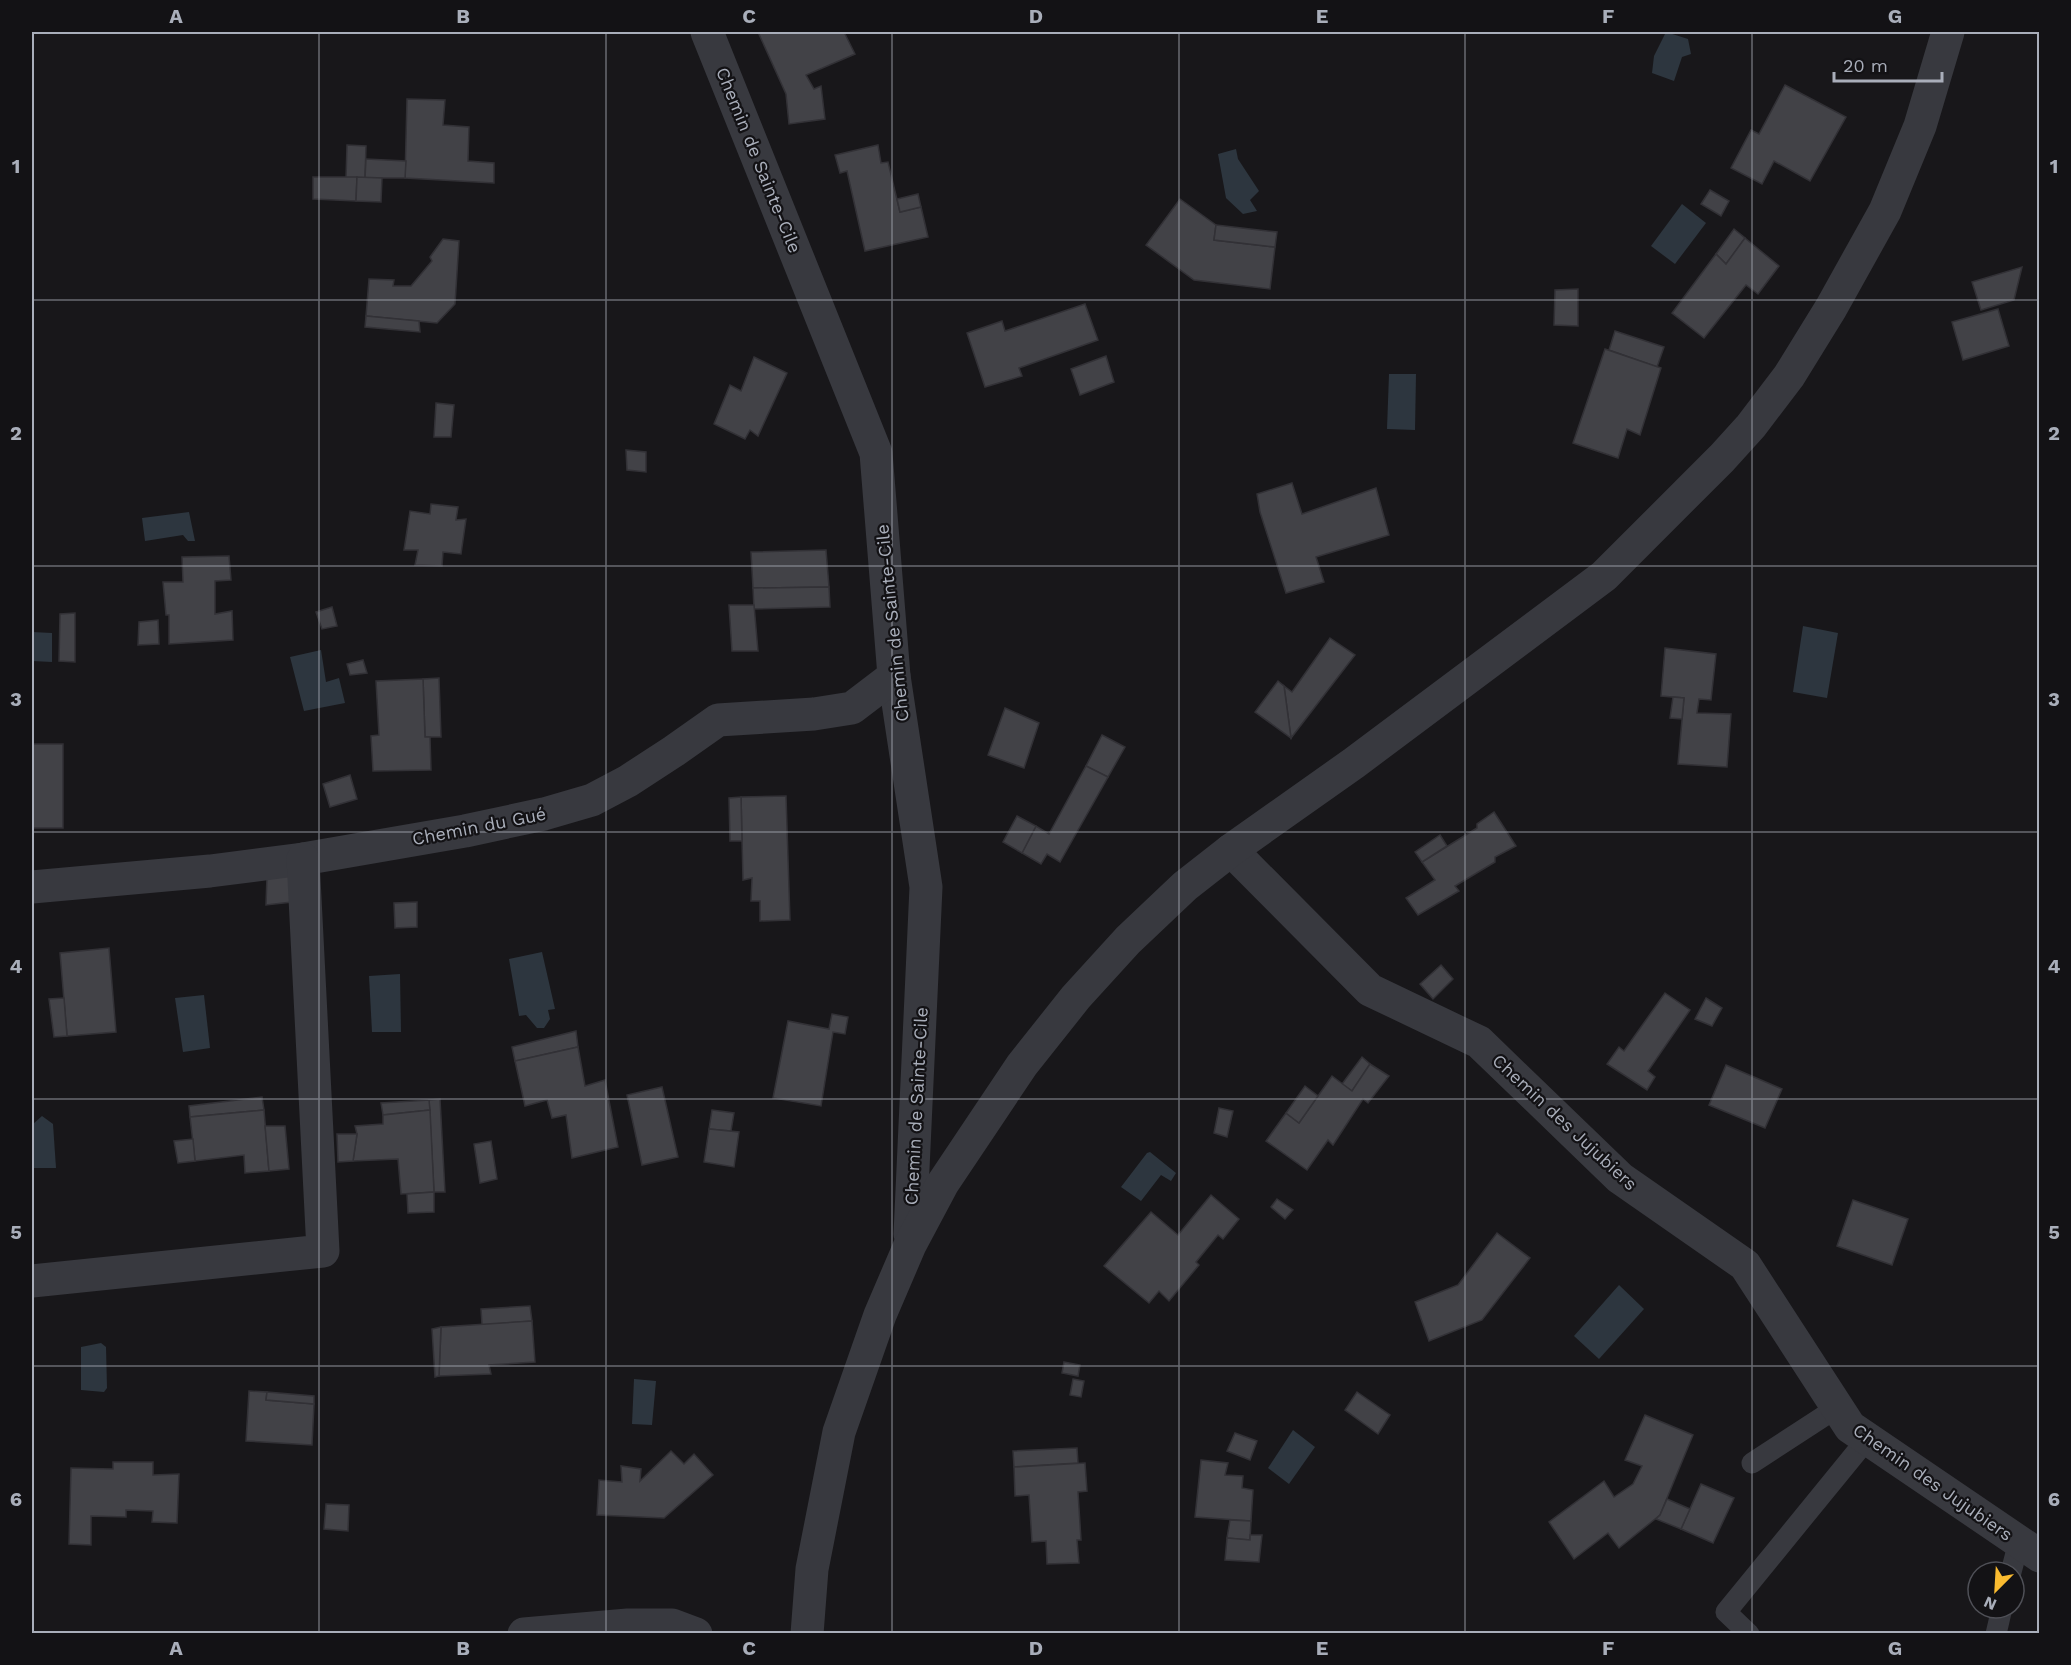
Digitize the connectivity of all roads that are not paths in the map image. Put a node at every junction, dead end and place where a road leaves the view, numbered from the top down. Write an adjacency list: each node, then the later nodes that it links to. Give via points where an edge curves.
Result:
1 (707, 32): 3 (street, Chemin de Sainte-Cile, via 876,453)
2 (1948, 32): 4 (street, via 1920,126 1885,211 1789,376 1722,458 1604,576)
3 (894, 676): 5 (street, Chemin du Gué, via 852,708 718,720 592,800 465,831); 7 (street, Chemin de Sainte-Cile, via 926,887)
4 (1231, 850): 7 (street, via 1152,917 1076,997 1022,1065 943,1183); 9 (street, Chemin des Jujubiers, via 1370,990 1479,1042 1620,1178 1745,1265)
5 (303, 859): 6 (street, Chemin du Gué); 8 (street, via 323,1251)
6 (32, 887)
7 (910, 1245): 15 (street, via 880,1315 839,1432 812,1569)
8 (32, 1281)
9 (1838, 1407): 10 (street, Chemin des Jujubiers, via 1851,1427); 11 (lane)
10 (1868, 1438): 12 (street, Chemin des Jujubiers); 16 (lane, via 1726,1612)
11 (1752, 1463)
12 (2023, 1557)
13 (524, 1634): 14 (street, via 672,1625)
14 (696, 1634)
15 (807, 1634)
16 (1749, 1634)

